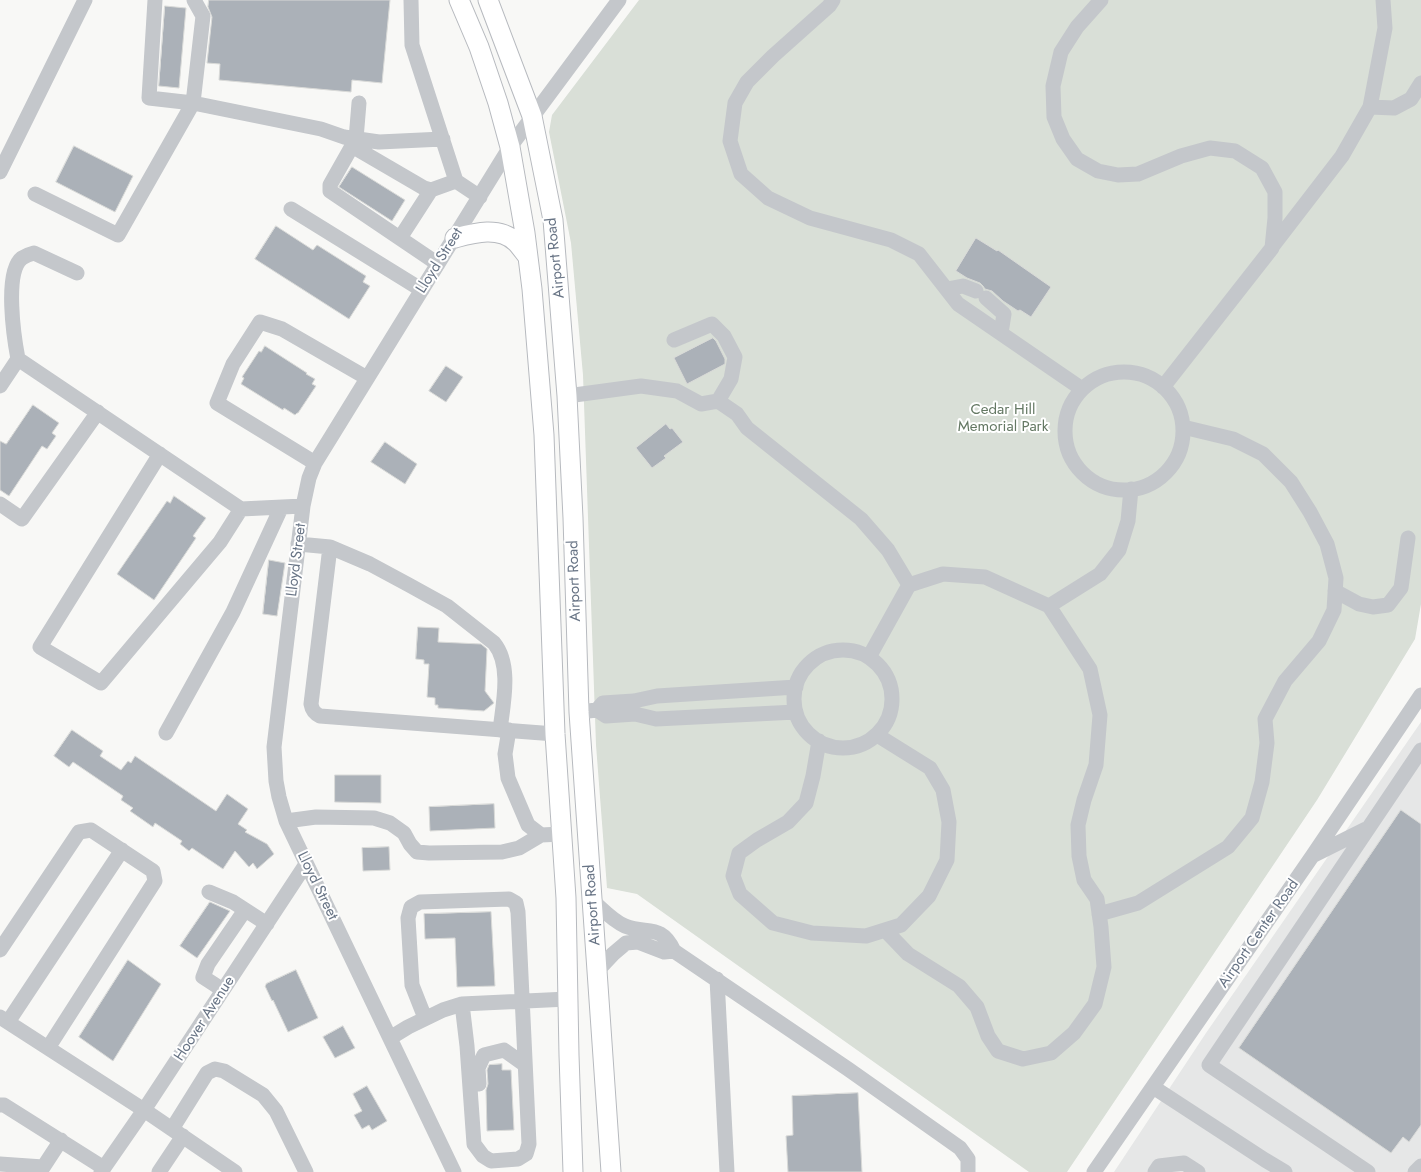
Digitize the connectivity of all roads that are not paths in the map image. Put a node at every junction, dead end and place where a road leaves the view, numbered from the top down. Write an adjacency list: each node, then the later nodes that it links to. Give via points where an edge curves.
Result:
1 (85, 0): 19 (street)
2 (155, 0): 12 (street, via 149,98)
3 (194, 0): 12 (street, via 203,16)
4 (411, 0): 16 (street, via 412,45)
5 (459, 0): 18 (main road, Airport Road, via 479,47)
6 (488, 0): 15 (main road, Airport Road)
7 (619, 0): 15 (street, Lloyd Street)
8 (833, 0): 32 (street, via 748,82 734,103 730,141 741,174 768,198 810,218 891,240 919,254)
9 (1101, 0): 27 (street, via 1077,27 1061,52 1053,86 1054,117 1063,139 1077,159 1098,171 1118,175 1138,174 1181,156 1210,148 1235,151 1262,168 1275,192 1276,218)
10 (1383, 0): 14 (street, via 1385,28)
11 (1421, 82): 14 (street, via 1411,99 1394,108)
12 (193, 103): 17 (street, via 321,129); 22 (street, via 118,235)
13 (359, 103): 17 (street)
14 (1370, 107): 27 (street, via 1342,156)
15 (532, 116): 18 (street, Lloyd Street); 40 (main road, Airport Road, via 553,220)
16 (443, 139): 17 (street); 20 (street)
17 (354, 143): 21 (street); 25 (street, via 330,185 330,191)
18 (510, 147): 23 (street, Lloyd Street); 28 (main road, Airport Road)
19 (0, 172)
20 (456, 181): 21 (street); 23 (street)
21 (430, 190): 25 (street)
22 (36, 194)
23 (480, 197): 26 (street, Lloyd Street)
24 (291, 209): 31 (street)
25 (400, 238): 29 (street)
26 (455, 238): 28 (main road, via 477,232 504,234 515,241); 29 (street, Lloyd Street)
27 (1272, 248): 38 (street)
28 (528, 257): 65 (main road, Airport Road, via 544,435)
29 (438, 264): 31 (street, Lloyd Street)
30 (77, 273): 35 (street, via 34,253 21,259 12,275 12,317)
31 (422, 290): 36 (street, Lloyd Street)
32 (947, 290): 33 (street, via 958,304); 33 (street, via 963,286 981,295 1004,314)
33 (1001, 333): 39 (street)
34 (674, 340): 41 (street, via 712,324 724,336 735,357 731,379)
35 (18, 359): 37 (street); 42 (street)
36 (367, 378): 45 (street, Lloyd Street); 45 (street, via 282,329 260,322 233,364 217,403)
37 (0, 386)
38 (1164, 387): 39 (street, via 1153,379 1134,372 1115,372 1097,378); 43 (street, via 1179,407)
39 (1082, 389): 46 (street, via 1070,405 1065,423 1066,443 1072,461 1084,476 1101,486)
40 (567, 396): 41 (street, via 641,386 677,391 702,404); 61 (main road, Airport Road, via 573,518)
41 (718, 401): 54 (street, via 737,414 747,428 861,519 888,550)
42 (98, 412): 44 (street); 47 (street, via 22,519)
43 (1183, 427): 46 (street, via 1181,446 1173,465 1159,479 1141,488); 55 (street, via 1233,439 1263,454 1291,482 1327,544 1336,578)
44 (160, 454): 50 (street); 50 (street, via 40,647 101,683 220,542)
45 (315, 462): 48 (street, Lloyd Street)
46 (1131, 489): 56 (street, via 1128,521 1119,550 1100,574)
47 (0, 504)
48 (303, 506): 49 (street); 52 (street, Lloyd Street)
49 (281, 508): 50 (street); 64 (street, via 233,612)
50 (241, 509)
51 (1408, 538): 55 (street, via 1401,588 1388,605 1373,607 1359,604)
52 (298, 544): 53 (street); 69 (street, Lloyd Street, via 274,747 276,781)
53 (330, 548): 63 (street, via 370,564 422,591 447,606 494,643 500,650 506,675); 63 (street, via 311,704 315,714)
54 (909, 585): 56 (street, via 943,574 985,577); 57 (street)
55 (1335, 591): 79 (street, via 1334,610 1318,641 1285,681 1265,719 1266,743 1262,782 1252,818 1228,847 1138,903)
56 (1049, 606): 79 (street, via 1090,669 1100,715 1096,765 1078,825 1079,856 1084,880 1097,899)
57 (869, 657): 58 (street, via 849,650 833,650 818,656 806,666); 66 (street, via 877,662 887,675 892,690 892,706 887,722)
58 (796, 687): 60 (street, via 657,696); 62 (street)
59 (1421, 695): 74 (street, Airport Center Road)
60 (634, 707): 61 (street, via 603,703); 62 (street, via 656,719)
61 (588, 711): 77 (main road, Airport Road)
62 (796, 712): 67 (street, via 803,727)
63 (505, 730): 65 (street); 72 (street, via 508,778 528,825)
64 (166, 733)
65 (555, 734): 71 (main road, Airport Road)
66 (877, 735): 67 (street, via 862,744 846,748 830,746); 81 (street, via 930,768 943,790 949,822 947,860 929,896 901,925)
67 (819, 741): 81 (street, via 806,803 788,822 739,853 733,876 740,894 773,923 812,933 866,936)
68 (1421, 750): 70 (street)
69 (286, 822): 72 (street, via 316,817 374,818 390,823 404,833 417,852 429,853 502,852 519,848); 75 (street, Lloyd Street)
70 (1367, 829): 74 (street); 119 (street, via 1209,1065)
71 (562, 834): 72 (street); 87 (main road, Airport Road)
72 (541, 835)
73 (122, 850): 82 (street, via 91,830 79,832); 91 (street); 95 (street, via 153,871 155,881)
74 (1313, 855): 97 (street, Airport Center Road)
75 (306, 864): 80 (street, Hoover Avenue); 92 (street, Lloyd Street)
76 (209, 892): 78 (street)
77 (593, 901): 83 (street, via 624,926 658,932 669,940); 84 (main road, Airport Road)
78 (245, 910): 80 (street); 86 (street, via 208,964 203,977)
79 (1099, 914): 81 (street, via 1104,967 1095,1004 1074,1033 1051,1053 1023,1059 998,1051 988,1036 977,1007 959,986 908,954)
80 (267, 924): 86 (street, Hoover Avenue)
81 (885, 930)
82 (0, 950)
83 (674, 951): 84 (street, via 664,952 638,942 626,943); 85 (street)
84 (598, 970): 112 (main road, Airport Road)
85 (717, 978): 113 (street); 114 (street, via 960,1148 968,1159)
86 (223, 990): 99 (street, Hoover Avenue)
87 (568, 999): 88 (street); 111 (main road, Airport Road)
88 (522, 1002): 89 (street); 90 (street, via 516,903 509,899 420,902 412,907 408,918 412,985); 93 (street)
89 (462, 1004): 90 (street); 94 (street)
90 (425, 1018): 92 (street)
91 (4, 1019): 95 (street)
92 (390, 1038): 110 (street, Lloyd Street)
93 (524, 1042): 94 (street); 96 (street)
94 (468, 1046): 102 (street, via 474,1144)
95 (48, 1048): 99 (street)
96 (525, 1064): 102 (street, via 528,1144 526,1154 518,1159 491,1161); 102 (street, via 504,1050 484,1055 478,1068)
97 (1153, 1087): 115 (street, Airport Center Road); 118 (street)
98 (0, 1105): 101 (street, via 4,1104)
99 (144, 1110): 100 (street); 106 (street, Hoover Avenue)
100 (177, 1132): 107 (street); 108 (street); 109 (street, via 207,1073 215,1069 224,1071 263,1095 276,1111)
101 (61, 1140): 105 (street); 106 (street)
102 (483, 1156)
103 (0, 1164): 105 (street)
104 (1421, 1166): 120 (street)
105 (41, 1169)
106 (103, 1170)
107 (159, 1172)
108 (235, 1172)
109 (306, 1172)
110 (454, 1172)
111 (573, 1172)
112 (611, 1172)
113 (727, 1172)
114 (968, 1172)
115 (1094, 1172)
116 (1155, 1172): 117 (street, via 1159,1166 1184,1163)
117 (1198, 1172)
118 (1284, 1172)
119 (1368, 1172)
120 (1415, 1172)

